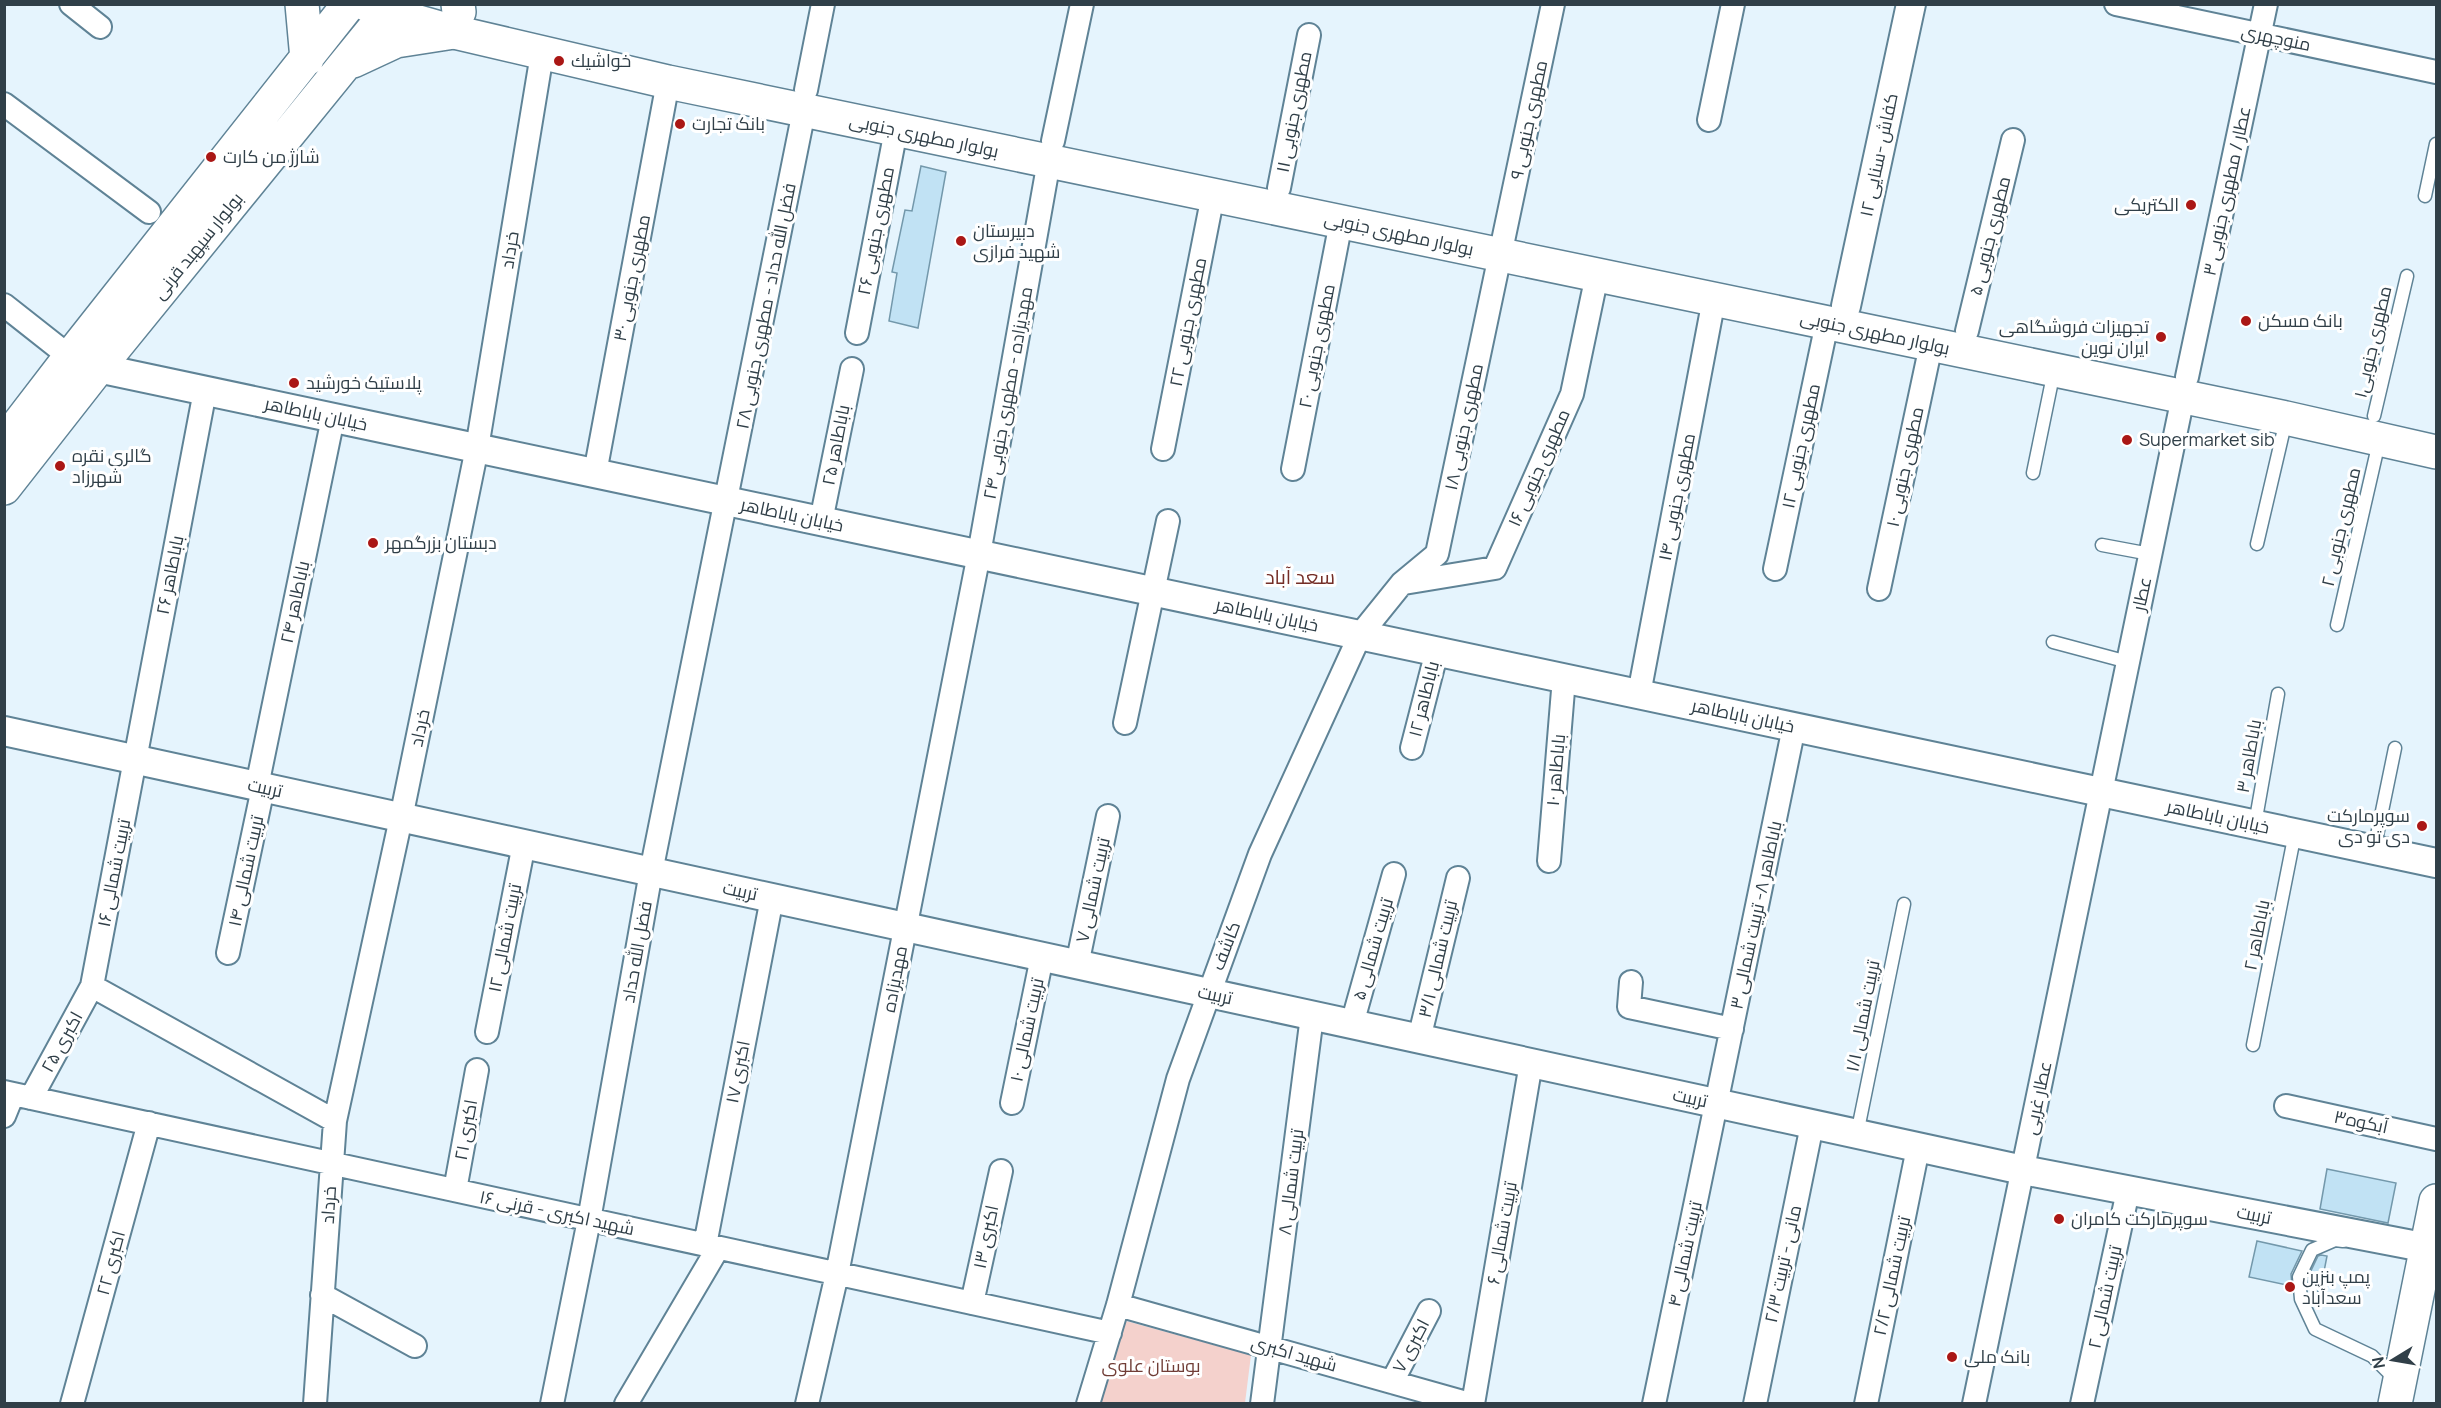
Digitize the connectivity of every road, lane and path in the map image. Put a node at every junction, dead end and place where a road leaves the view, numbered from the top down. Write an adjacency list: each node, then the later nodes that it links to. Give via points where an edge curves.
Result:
1 (71, 4): 13 (street)
2 (302, 4): 17 (main road)
3 (349, 4): 17 (main road, بولوار سپهبد قرنی)
4 (823, 4): 21 (street, فضل الله حداد - مطهری جنوبی ۲۸)
5 (1082, 4): 27 (street, مهدیزاده - مطهری جنوبی ۲۴)
6 (1553, 4): 33 (street, مطهری جنوبی ۹)
7 (1733, 4): 23 (street)
8 (1911, 4): 38 (street, کفاش -سنایی ۱۲)
9 (2116, 4): 15 (street, منوچهری)
10 (2266, 4): 15 (street, عطار / مطهری جنوبی ۳)
11 (382, 8): 12 (main road, بولوار مطهری جنوبی); 18 (main road, بولوار سپهبد قرنی)
12 (451, 13): 16 (main road, بولوار مطهری جنوبی); 18 (main road); 21 (main road, بولوار مطهری جنوبی)
13 (100, 27)
14 (1309, 35): 28 (street, مطهری جنوبی ۱۱)
15 (2260, 35): 19 (street, منوچهری); 45 (street, عطار / مطهری جنوبی ۳)
16 (542, 54): 20 (main road, بولوار مطهری جنوبی); 52 (street, خرداد)
17 (306, 59): 42 (main road, بولوار سپهبد قرنی)
18 (348, 63): 42 (main road, بولوار سپهبد قرنی)
19 (2436, 72)
20 (668, 82): 21 (main road, بولوار مطهری جنوبی); 56 (street, مطهری جنوبی ۳۰)
21 (805, 100): 24 (main road, بولوار مطهری جنوبی); 27 (main road, بولوار مطهری جنوبی); 59 (street, فضل الله حداد - مطهری جنوبی ۲۸)
22 (4, 104): 31 (street)
23 (1709, 120)
24 (896, 130): 27 (main road, بولوار مطهری جنوبی); 40 (street, مطهری جنوبی ۲۶)
25 (2013, 140): 39 (street, مطهری جنوبی ۵)
26 (2436, 144): 30 (lane)
27 (1051, 151): 28 (main road, بولوار مطهری جنوبی); 29 (main road, بولوار مطهری جنوبی); 64 (street, مهدیزاده - مطهری جنوبی ۲۴)
28 (1279, 188): 33 (main road, بولوار مطهری جنوبی)
29 (1213, 195): 32 (main road, بولوار مطهری جنوبی); 53 (street, مطهری جنوبی ۲۲)
30 (2425, 196)
31 (149, 212)
32 (1341, 222): 33 (main road, بولوار مطهری جنوبی); 55 (street, مطهری جنوبی ۲۰)
33 (1502, 245): 34 (main road, بولوار مطهری جنوبی); 38 (main road, بولوار مطهری جنوبی); 67 (street, مطهری جنوبی ۱۸, via 1437,554)
34 (1597, 275): 36 (main road, بولوار مطهری جنوبی); 67 (street, مطهری جنوبی ۱۶, via 1572,394 1495,568)
35 (2407, 276): 49 (lane, مطهری جنوبی۱)
36 (1714, 300): 38 (main road, بولوار مطهری جنوبی); 76 (street, مطهری جنوبی ۱۴)
37 (4, 305): 42 (street)
38 (1837, 315): 39 (main road, بولوار مطهری جنوبی); 41 (main road, بولوار مطهری جنوبی); 66 (street, مطهری جنوبی ۱۲)
39 (1967, 331): 45 (main road, بولوار مطهری جنوبی)
40 (857, 333)
41 (1931, 345): 44 (main road, بولوار مطهری جنوبی); 68 (street, مطهری جنوبی ۱۰)
42 (84, 362): 46 (street, خیابان باباطاهر); 51 (main road, بولوار سپهبد قرنی); 58 (main road, بولوار سپهبد قرنی)
43 (852, 369): 60 (street, باباطاهر ۲۵)
44 (2055, 370): 45 (main road, بولوار مطهری جنوبی); 57 (lane)
45 (2185, 387): 48 (main road, بولوار مطهری جنوبی); 49 (main road, بولوار مطهری جنوبی); 65 (street, عطار)
46 (205, 391): 47 (street, خیابان باباطاهر); 83 (street, باباطاهر ۲۶)
47 (333, 418): 52 (street, خیابان باباطاهر); 84 (street, باباطاهر ۲۴)
48 (2286, 418): 49 (main road, بولوار مطهری جنوبی); 62 (lane)
49 (2377, 427): 50 (main road, بولوار مطهری جنوبی); 54 (main road, بولوار مطهری جنوبی); 70 (lane, مطهری جنوبی ۲)
50 (2436, 429)
51 (4, 443)
52 (477, 448): 56 (street, خیابان باباطاهر); 87 (street, خرداد)
53 (1163, 449)
54 (2436, 452)
55 (1293, 470)
56 (595, 473): 59 (street, خیابان باباطاهر)
57 (2033, 473)
58 (4, 488)
59 (727, 501): 60 (street, خیابان باباطاهر); 94 (street, فضل الله حداد)
60 (821, 521): 64 (street, خیابان باباطاهر)
61 (1168, 521): 69 (street)
62 (2257, 544)
63 (2102, 545): 65 (lane)
64 (979, 554): 69 (street, خیابان باباطاهر); 99 (street, مهدیزاده)
65 (2150, 554): 74 (street, عطار)
66 (1775, 569)
67 (1402, 583): 71 (street, کاشف)
68 (1879, 589)
69 (1153, 591): 71 (street, خیابان باباطاهر); 78 (street)
70 (2337, 625)
71 (1360, 635): 73 (street, خیابان باباطاهر); 105 (street, کاشف, via 1260,854)
72 (2053, 642): 74 (lane)
73 (1437, 651): 75 (street, خیابان باباطاهر); 81 (street, باباطاهر ۱۲)
74 (2128, 662): 85 (street, عطار)
75 (1564, 678): 76 (street, خیابان باباطاهر); 92 (street, باباطاهر ۱۰)
76 (1639, 694): 79 (street, خیابان باباطاهر)
77 (2278, 694): 88 (lane, باباطاهر ۳)
78 (1125, 723)
79 (1794, 727): 85 (street, خیابان باباطاهر); 108 (street, باباطاهر ۸- تربیت شمالی ۳)
80 (4, 731): 83 (street, تربیت)
81 (1412, 748)
82 (2395, 748): 91 (lane)
83 (135, 760): 84 (street, تربیت); 104 (street, تربیت شمالی ۱۶)
84 (260, 787): 87 (street, تربیت); 100 (street, تربیت شمالی ۱۴)
85 (2101, 792): 88 (street, خیابان باباطاهر); 126 (street, عطار غربی)
86 (1108, 816): 102 (street, تربیت شمالی ۷)
87 (401, 818): 90 (street, تربیت); 119 (street, خرداد)
88 (2255, 825): 89 (street, خیابان باباطاهر)
89 (2295, 833): 91 (street, خیابان باباطاهر); 111 (lane, باباطاهر ۲)
90 (524, 844): 94 (street, تربیت); 109 (street, تربیت شمالی ۱۲)
91 (2374, 850): 93 (street, خیابان باباطاهر)
92 (1549, 861)
93 (2436, 863)
94 (651, 872): 97 (street, تربیت); 131 (street, فضل الله حداد)
95 (1394, 874): 107 (street, تربیت شمالی ۵)
96 (1458, 878): 110 (street, تربیت شمالی ۳/۱)
97 (772, 898): 99 (street, تربیت); 132 (street, اکبری ۱۷)
98 (1904, 904): 122 (lane, تربیت شمالی ۱/۱)
99 (906, 927): 101 (street, تربیت); 134 (street, مهدیزاده)
100 (228, 954)
101 (1042, 957): 102 (street, تربیت); 115 (street, تربیت شمالی ۱۰)
102 (1077, 965): 105 (street, تربیت)
103 (1631, 982): 108 (street, via 1629,1007)
104 (92, 986): 114 (street, اکبری ۲۵); 119 (street)
105 (1208, 993): 106 (street, تربیت); 137 (street, کاشف, via 1178,1079)
106 (1312, 1016): 107 (street, تربیت); 141 (street, تربیت شمالی ۸)
107 (1352, 1024): 110 (street, تربیت)
108 (1732, 1029): 116 (street, باباطاهر ۸- تربیت شمالی ۳)
109 (487, 1032)
110 (1419, 1039): 112 (street, تربیت)
111 (2253, 1045)
112 (1531, 1063): 116 (street, تربیت); 152 (street, تربیت شمالی ۶)
113 (477, 1070): 128 (street, اکبری ۲۱)
114 (16, 1095): 118 (street, اکبری ۲۵); 120 (street, شهید اکبری - قرنی ۱۶)
115 (1012, 1102)
116 (1716, 1104): 121 (street, تربیت); 153 (street, تربیت شمالی ۴)
117 (2286, 1106): 123 (street, آبکوه۳)
118 (4, 1116)
119 (335, 1121): 125 (street, خرداد)
120 (149, 1124): 125 (street, شهید اکبری - قرنی ۱۶); 145 (street, اکبری ۲۲)
121 (1812, 1125): 122 (street, تربیت); 154 (street, مانی - تربیت ۲/۳)
122 (1857, 1134): 124 (street, تربیت)
123 (2436, 1139)
124 (1918, 1148): 126 (street, تربیت); 155 (street, تربیت شمالی ۲/۲)
125 (332, 1164): 128 (street, شهید اکبری - قرنی ۱۶); 135 (street, خرداد)
126 (2023, 1170): 129 (street, تربیت); 156 (street, عطار غربی)
127 (1000, 1171): 136 (street, اکبری ۱۳)
128 (455, 1190): 131 (street, شهید اکبری - قرنی ۱۶)
129 (2128, 1191): 133 (street, تربیت); 157 (street, تربیت شمالی ۲)
130 (2436, 1201): 133 (main road)
131 (590, 1220): 132 (street, شهید اکبری - قرنی ۱۶); 147 (street, فضل الله حداد)
132 (712, 1246): 134 (street, شهید اکبری - قرنی ۱۶); 148 (street, اکبری ۱۷)
133 (2432, 1249): 143 (main road); 143 (lane, via 2335,1240 2312,1250 2299,1277 2301,1299 2315,1329 2372,1356)
134 (837, 1274): 136 (street, شهید اکبری - قرنی ۱۶); 149 (street, مهدیزاده)
135 (322, 1295): 140 (street); 146 (street, خرداد)
136 (972, 1303): 139 (street, شهید اکبری - قرنی ۱۶)
137 (1118, 1305): 139 (street, کاشف); 141 (street, شهید اکبری)
138 (1430, 1311): 142 (street, اکبری ۷)
139 (1110, 1333): 150 (street, کاشف)
140 (415, 1346)
141 (1270, 1348): 142 (street, شهید اکبری); 151 (street, تربیت شمالی ۸)
142 (1392, 1382): 144 (street, شهید اکبری)
143 (2397, 1394)
144 (1419, 1397): 152 (street, شهید اکبری)
145 (72, 1404)
146 (315, 1404)
147 (552, 1404)
148 (626, 1404)
149 (807, 1404)
150 (1088, 1404)
151 (1262, 1404)
152 (1471, 1404)
153 (1654, 1404)
154 (1755, 1404)
155 (1866, 1404)
156 (1974, 1404)
157 (2082, 1404)

